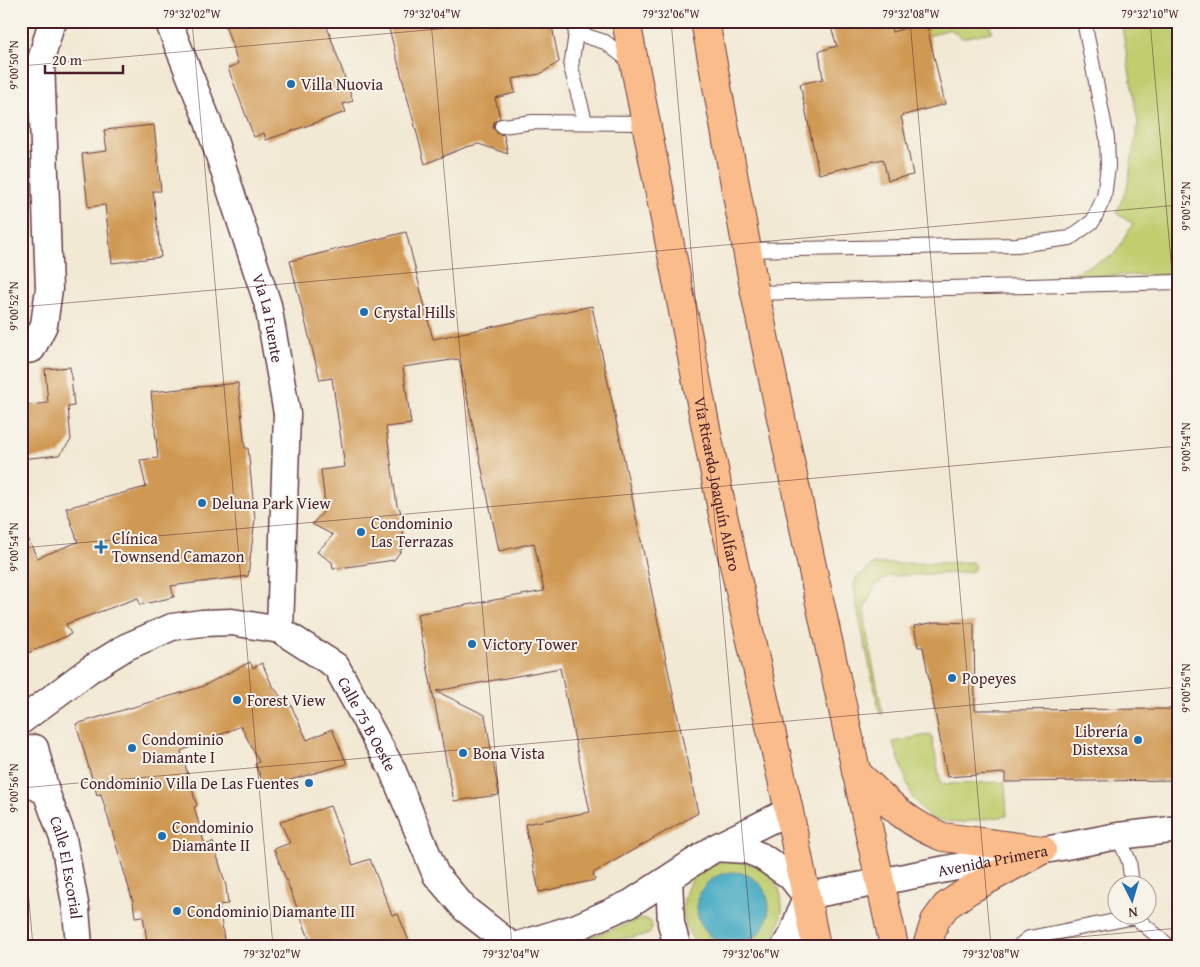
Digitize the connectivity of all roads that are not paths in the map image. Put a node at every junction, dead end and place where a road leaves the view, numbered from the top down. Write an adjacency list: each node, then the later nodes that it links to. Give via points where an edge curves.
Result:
1 (54, 21): 14 (street, via 41,60 49,289 44,325 32,349)
2 (168, 21): 15 (street, Via La Fuente, via 207,119 268,305 287,414)
3 (626, 21): 7 (main road, Vía Ricardo Joaquín Alfaro)
4 (705, 21): 11 (main road)
5 (1084, 21): 11 (lane, via 1107,138 1108,166 1104,197 1093,221 1070,238 1017,245)
6 (574, 27): 7 (lane, via 605,42); 8 (lane, via 571,67)
7 (634, 65): 9 (main road, Vía Ricardo Joaquín Alfaro)
8 (585, 121): 9 (lane); 10 (lane)
9 (646, 122): 22 (main road, Vía Ricardo Joaquín Alfaro, via 722,515)
10 (502, 126)
11 (747, 250): 13 (main road)
12 (1179, 282): 13 (lane)
13 (755, 292): 19 (main road)
14 (21, 351)
15 (280, 630): 16 (street, Calle 75 B Oeste, via 232,622 172,627 126,647 89,670); 34 (street, Calle 75 B Oeste, via 336,666 392,769 436,875 465,909)
16 (21, 721)
17 (28, 738): 18 (street, via 28,766); 21 (street, Calle El Escorial)
18 (21, 772)
19 (856, 772): 26 (main road, via 906,819 928,832 943,837); 29 (main road)
20 (21, 779): 21 (street)
21 (46, 792): 33 (street, Calle El Escorial, via 63,838)
22 (789, 811): 25 (street); 30 (main road, Vía Ricardo Joaquín Alfaro)
23 (1179, 829): 24 (street, Avenida Primera)
24 (1118, 836): 26 (street, Avenida Primera); 27 (lane, via 1129,861)
25 (714, 848): 28 (street); 30 (street, via 746,850 761,856 790,876)
26 (1042, 850): 29 (street, Avenida Primera); 39 (main road, via 946,906 935,921)
27 (1131, 874)
28 (669, 878): 34 (street, via 631,903 577,927); 35 (street, via 671,924)
29 (880, 880): 30 (street, Avenida Primera); 38 (main road)
30 (806, 896): 36 (street); 37 (main road, Vía Ricardo Joaquín Alfaro)
31 (1108, 922): 40 (lane, via 1028,938)
32 (1144, 924): 41 (lane)
33 (79, 946)
34 (514, 946)
35 (677, 946)
36 (785, 946)
37 (816, 946)
38 (894, 946)
39 (927, 946)
40 (1019, 946)
41 (1169, 946)

